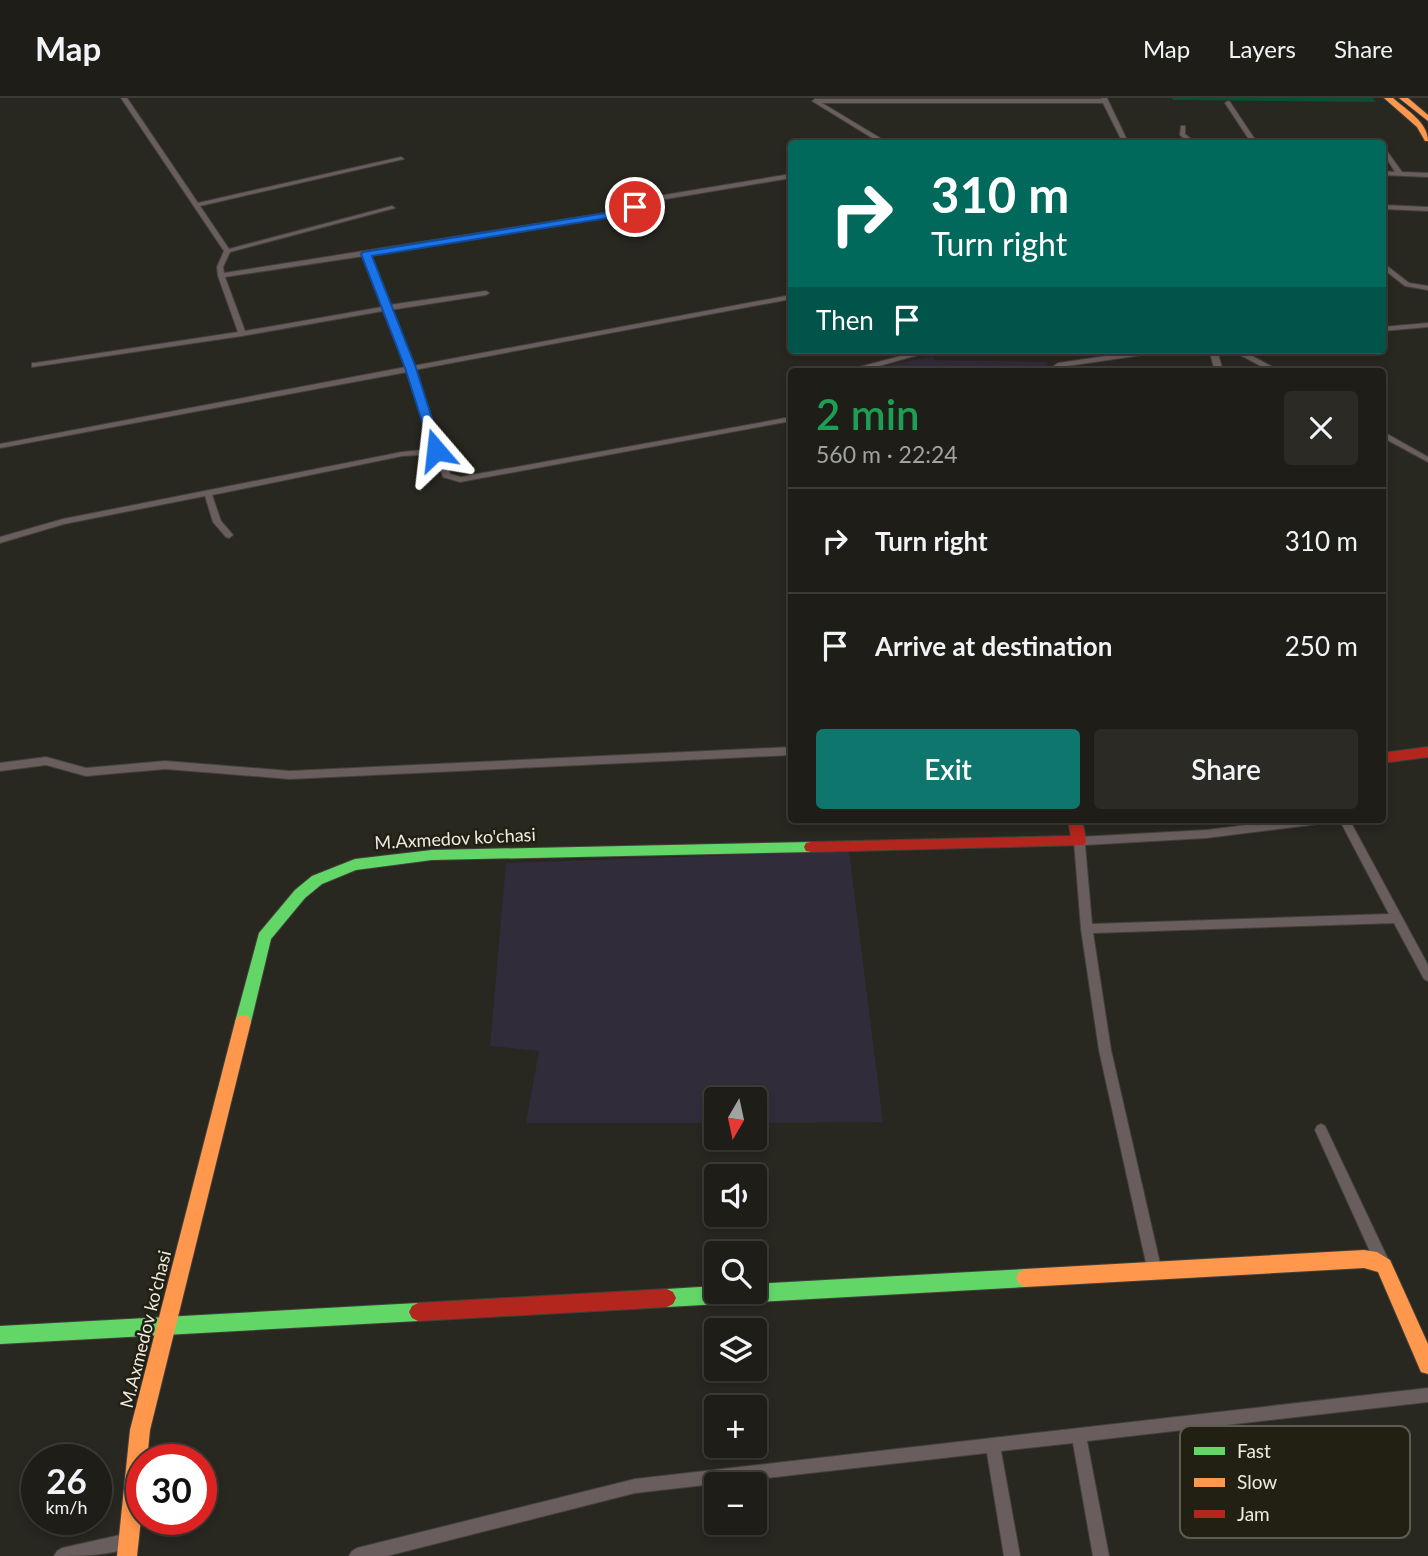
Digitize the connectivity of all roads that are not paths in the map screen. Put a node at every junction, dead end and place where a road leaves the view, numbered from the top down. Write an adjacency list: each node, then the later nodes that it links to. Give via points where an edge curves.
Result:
1 (124, 98): 20 (street)
2 (1388, 98): 9 (main road)
3 (1403, 98): 7 (main road)
4 (812, 99): 5 (street); 10 (street)
5 (1104, 99): 11 (street)
6 (1228, 103): 13 (street)
7 (1428, 119)
8 (1182, 127): 12 (street)
9 (1428, 139)
10 (880, 140)
11 (1122, 140)
12 (1189, 140)
13 (1252, 140)
14 (1386, 153): 17 (street)
15 (401, 159): 20 (street)
16 (1386, 173): 17 (street)
17 (1400, 174): 18 (street)
18 (1428, 175)
19 (788, 176): 25 (street, via 652,199 620,213)
20 (195, 205): 24 (street)
21 (1386, 207): 23 (street)
22 (392, 208): 24 (street)
23 (1428, 209)
24 (227, 251): 27 (street)
25 (366, 254): 27 (street); 31 (street)
26 (1386, 267): 28 (street, via 1407,285)
27 (221, 276): 34 (street)
28 (1428, 288)
29 (486, 293): 31 (street)
30 (788, 298): 39 (street)
31 (386, 308): 34 (street); 39 (street)
32 (1428, 325): 33 (street)
33 (1386, 329)
34 (242, 334): 38 (street)
35 (916, 354): 40 (street)
36 (1135, 354): 41 (street)
37 (1243, 354): 42 (street)
38 (35, 365)
39 (410, 368): 45 (street); 46 (street)
40 (860, 368)
41 (1054, 368)
42 (1270, 368)
43 (788, 420): 46 (street, via 460,480 446,475)
44 (1386, 435): 47 (street)
45 (0, 446)
46 (436, 450): 48 (street)
47 (1428, 460)
48 (208, 494): 49 (street, via 217,522); 50 (street, via 63,522)
49 (229, 535)
50 (0, 540)
51 (788, 751): 54 (street, via 290,775 164,765 86,772 46,761)
52 (1428, 752): 53 (main road)
53 (1386, 757)
54 (0, 767)
55 (1295, 823): 57 (street, via 1206,834)
56 (1345, 823): 58 (street)
57 (1078, 831): 59 (street); 64 (main road, M.Axmedov ko'chasi, via 432,855 368,861 321,876 285,907 264,937)
58 (1397, 918): 59 (street); 60 (street)
59 (1087, 929): 63 (street, via 1105,1050)
60 (1428, 976)
61 (1321, 1130): 62 (street)
62 (1384, 1266): 63 (main road, via 1364,1259); 66 (main road)
63 (1155, 1272): 64 (main road)
64 (164, 1327): 65 (main road); 70 (main road, M.Axmedov ko'chasi, via 140,1430)
65 (0, 1335)
66 (1428, 1365)
67 (1428, 1395): 68 (street)
68 (1079, 1435): 69 (street); 74 (street)
69 (993, 1445): 72 (street, via 635,1486); 73 (street)
70 (128, 1549): 71 (street)
71 (62, 1556)
72 (357, 1556)
73 (1012, 1556)
74 (1101, 1556)

